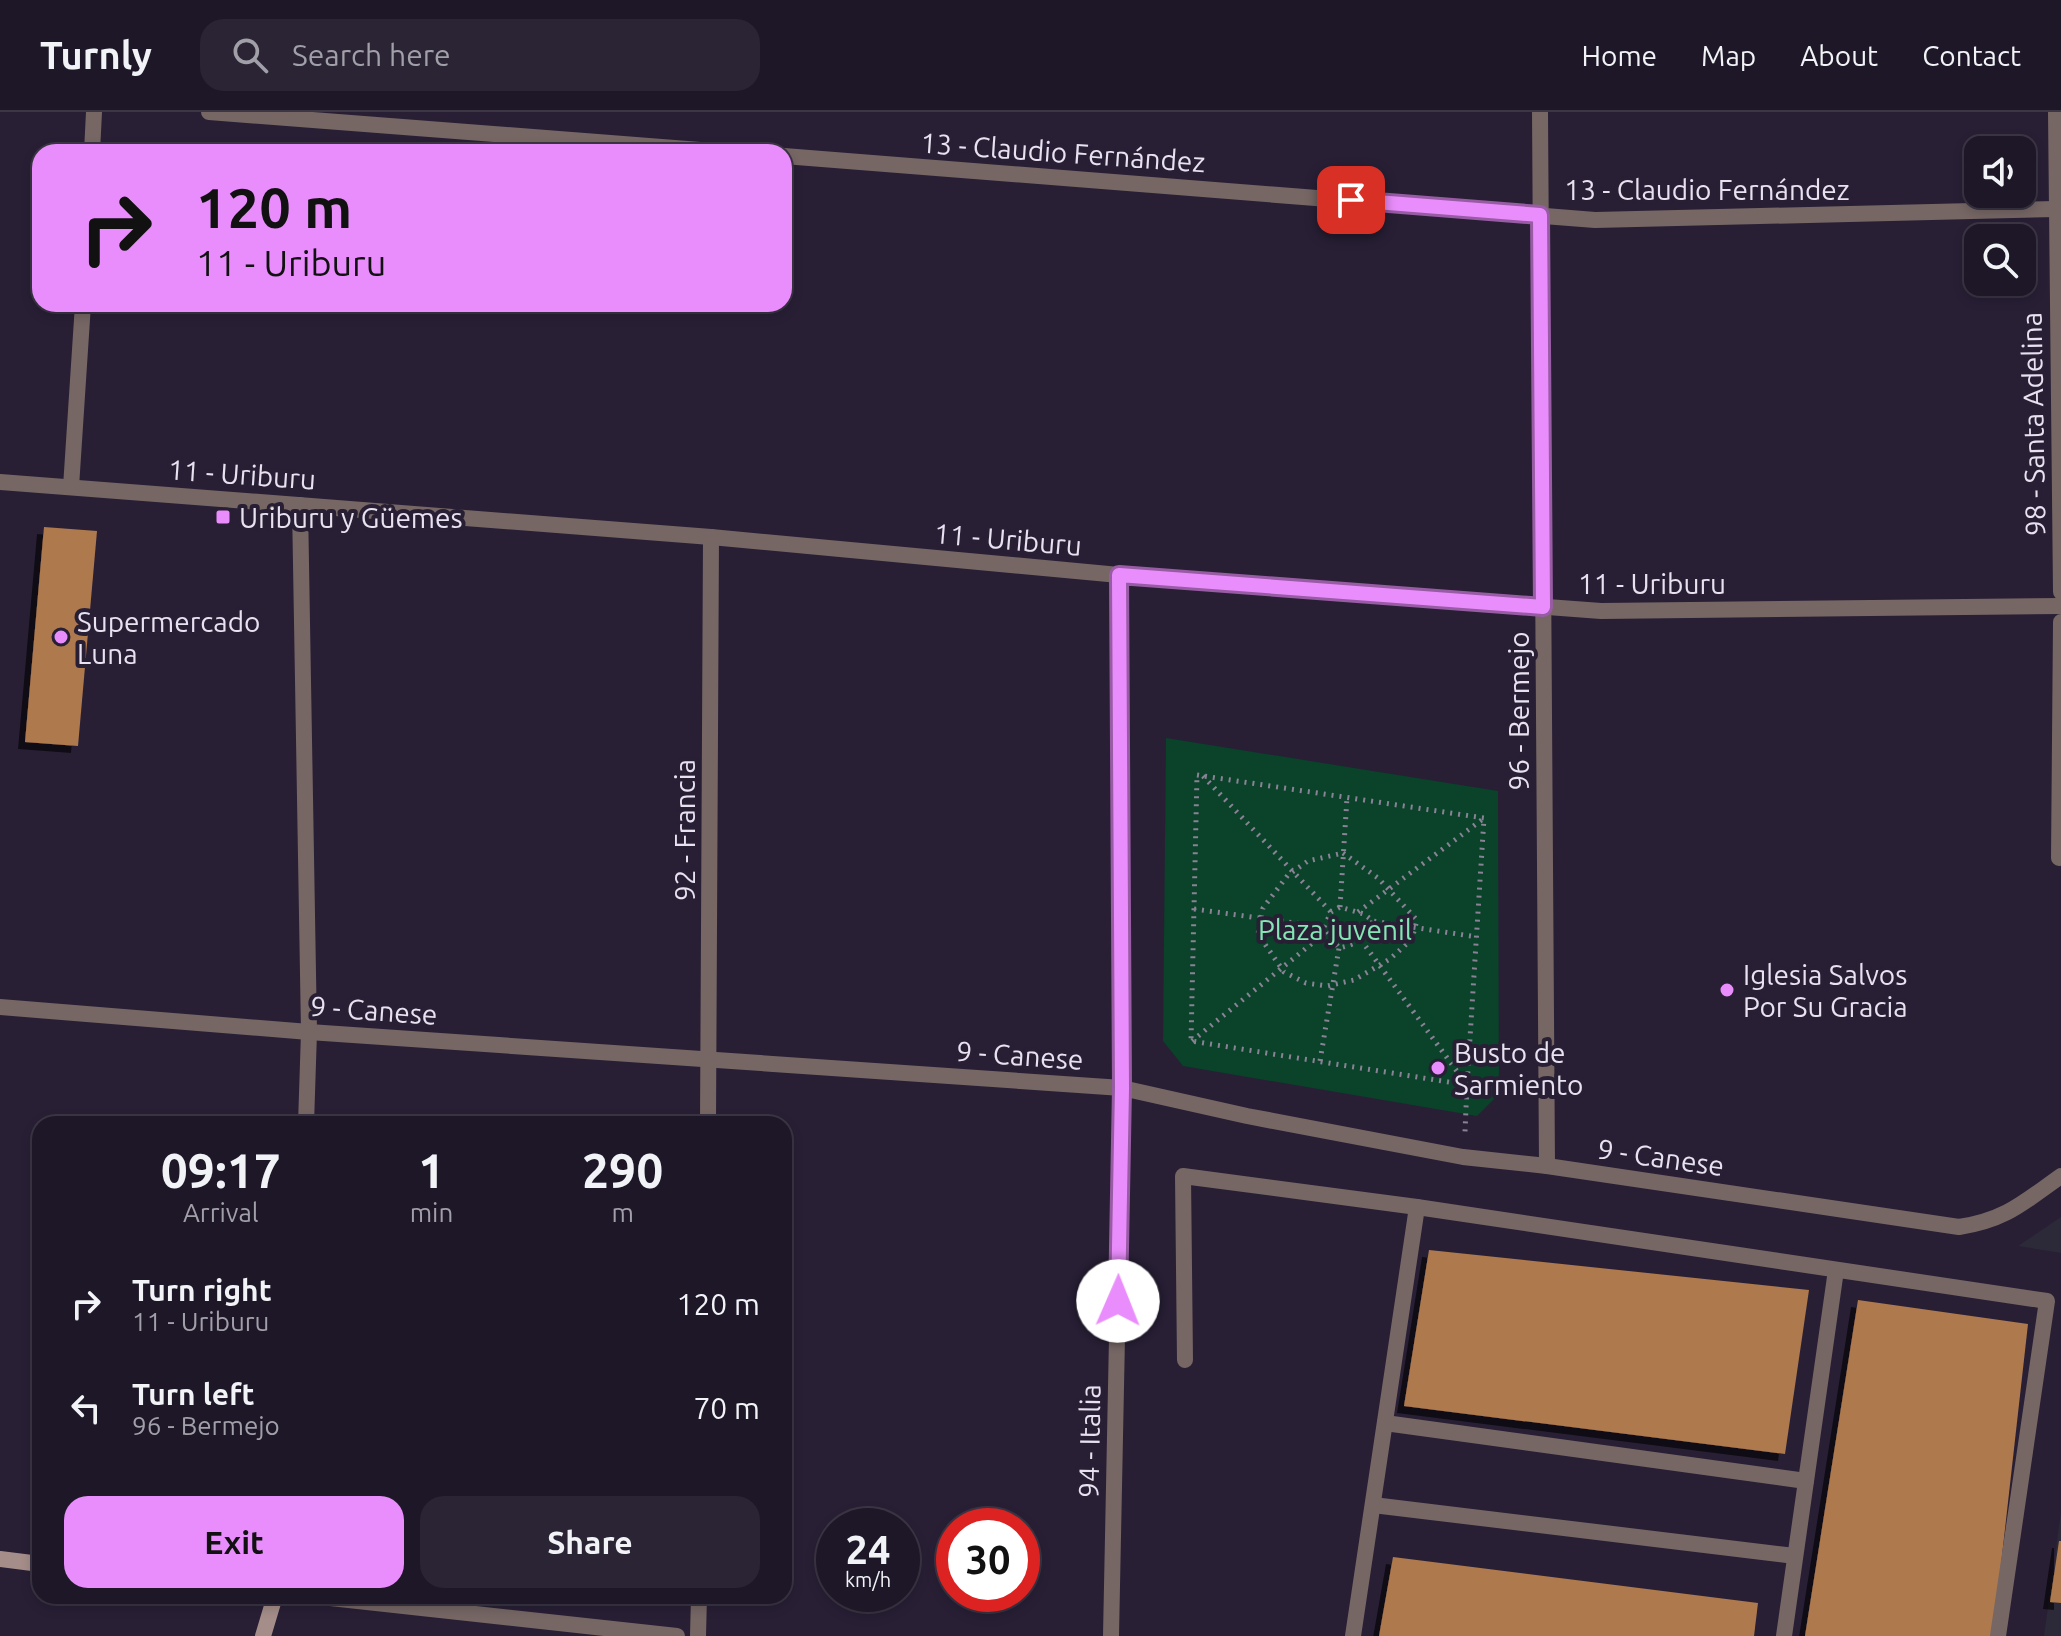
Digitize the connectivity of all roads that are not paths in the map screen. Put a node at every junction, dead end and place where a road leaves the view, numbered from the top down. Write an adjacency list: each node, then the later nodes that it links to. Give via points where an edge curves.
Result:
1 (94, 112): 5 (street)
2 (209, 112): 6 (street)
3 (1540, 112): 9 (street, 96 - Bermejo)
4 (2056, 112): 8 (street, 98 - Santa Adelina)
5 (92, 144)
6 (623, 144)
7 (792, 157): 9 (street, 13 - Claudio Fernández)
8 (2057, 209): 9 (street, 13 - Claudio Fernández, via 1595,220); 16 (street, 98 - Santa Adelina)
9 (1540, 215): 18 (street, 96 - Bermejo)
10 (82, 312): 12 (street)
11 (0, 482): 12 (street, 11 - Uriburu)
12 (71, 487): 13 (street, 11 - Uriburu)
13 (300, 505): 14 (street, 11 - Uriburu); 22 (street)
14 (711, 537): 15 (street, 11 - Uriburu); 23 (street, 92 - Francia)
15 (1119, 575): 18 (street, 11 - Uriburu); 24 (street, 94 - Italia)
16 (2061, 592)
17 (2061, 606): 18 (street, 11 - Uriburu, via 1617,611)
18 (1543, 607): 27 (street, 96 - Bermejo)
19 (2061, 622): 20 (street)
20 (2059, 858)
21 (0, 1007): 22 (street, 9 - Canese)
22 (309, 1032): 23 (street, 9 - Canese); 25 (street)
23 (710, 1058): 24 (street, 9 - Canese); 26 (street, 92 - Francia)
24 (1122, 1088): 27 (street, 9 - Canese, via 1463,1157); 44 (street, 94 - Italia)
25 (306, 1116)
26 (708, 1116)
27 (1547, 1166): 28 (street, 9 - Canese, via 1959,1227 1988,1223 2010,1212)
28 (2061, 1176)
29 (1417, 1207): 30 (street); 31 (street, via 1183,1176); 32 (street)
30 (1836, 1270): 33 (street); 47 (street, via 2047,1301)
31 (1185, 1360)
32 (1385, 1423): 33 (street); 34 (street)
33 (1806, 1481): 35 (street)
34 (1373, 1505): 35 (street); 45 (street)
35 (1795, 1556): 46 (street)
36 (0, 1559): 37 (main road)
37 (32, 1563)
38 (273, 1604): 41 (main road)
39 (385, 1604): 42 (street)
40 (699, 1604): 43 (street)
41 (263, 1636)
42 (677, 1636)
43 (698, 1636)
44 (1111, 1636)
45 (1353, 1636)
46 (1784, 1636)
47 (1998, 1636)

